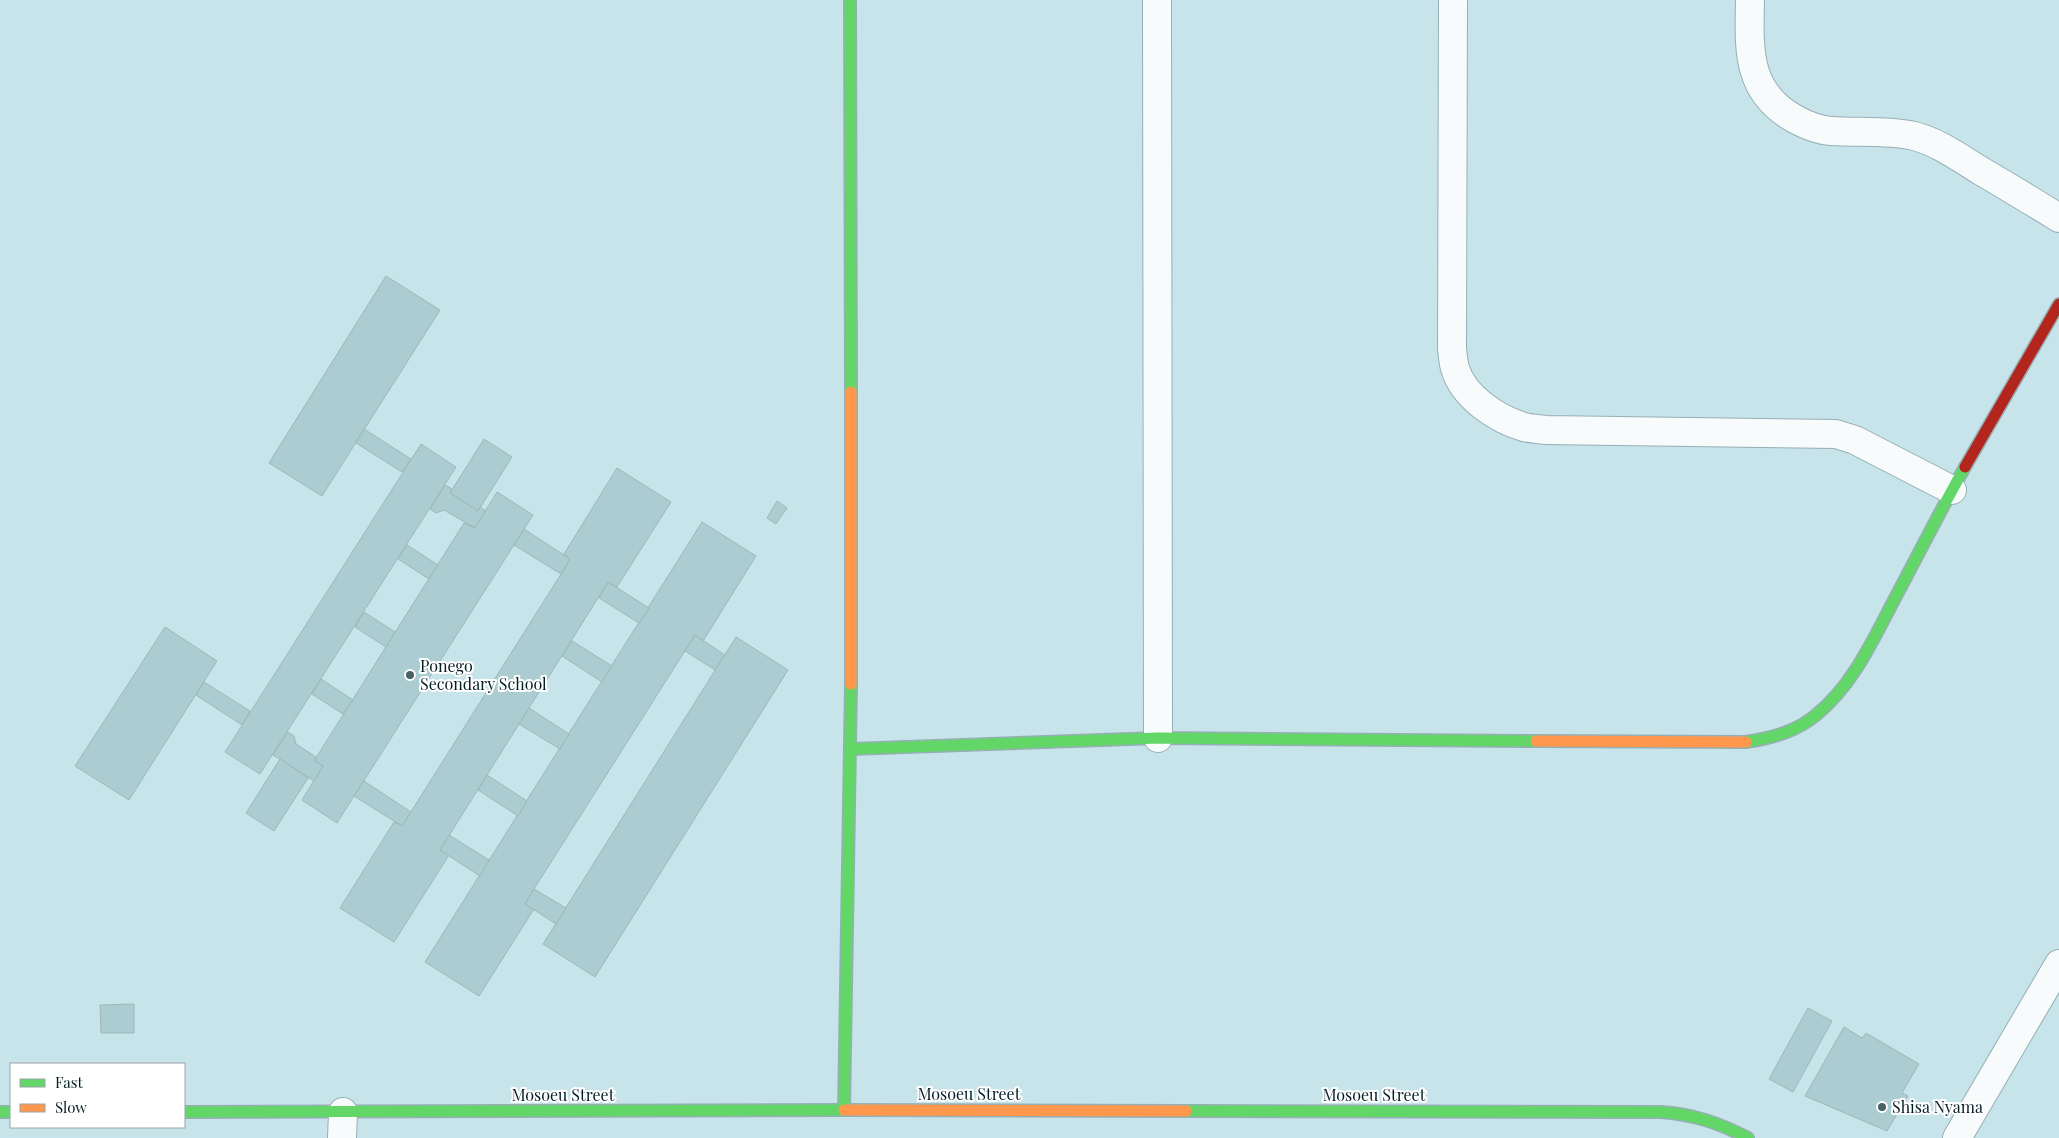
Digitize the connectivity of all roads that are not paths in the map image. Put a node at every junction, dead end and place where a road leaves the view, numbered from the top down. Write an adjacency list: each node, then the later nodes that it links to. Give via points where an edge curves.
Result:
1 (850, 0): 9 (street)
2 (1157, 0): 8 (street)
3 (1453, 0): 7 (street, via 1452,349 1455,370 1466,390 1502,419 1547,430 1836,434 1855,440)
4 (1750, 0): 5 (street, via 1749,46 1754,72 1766,96 1786,114 1828,131 1897,134 1923,140 1953,153)
5 (2059, 218)
6 (2059, 304): 7 (street)
7 (1952, 490): 8 (street, via 1864,657 1847,683 1815,717 1796,730 1772,739 1732,743)
8 (1158, 738): 9 (street)
9 (851, 749): 11 (street)
10 (2059, 964): 15 (street)
11 (844, 1110): 13 (street, Mosoeu Street); 14 (street, Mosoeu Street, via 1680,1113 1726,1125)
12 (185, 1112): 13 (street, Mosoeu Street)
13 (342, 1125)
14 (1748, 1138)
15 (1957, 1138)

